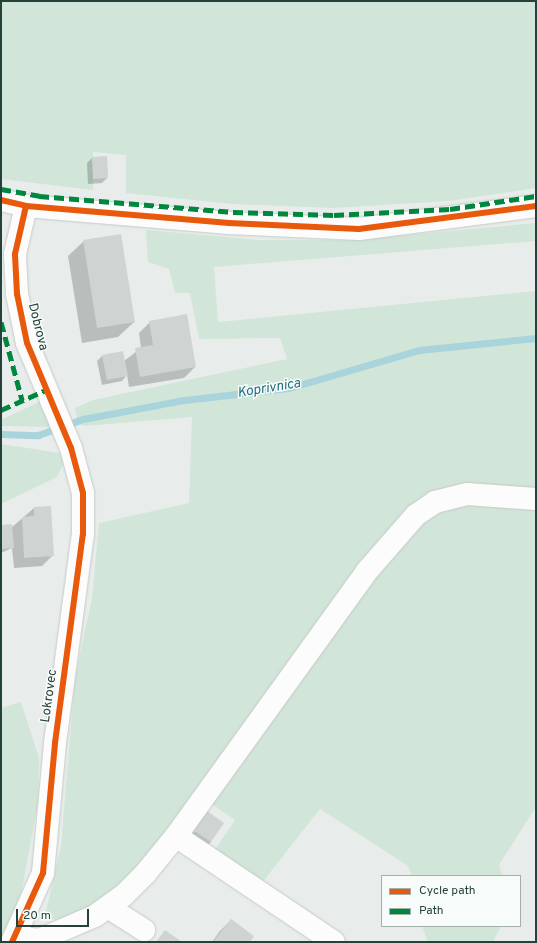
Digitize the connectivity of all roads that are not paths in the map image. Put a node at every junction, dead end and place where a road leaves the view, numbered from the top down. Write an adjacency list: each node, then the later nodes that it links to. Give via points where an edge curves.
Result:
1 (1, 200): 2 (street)
2 (26, 206): 3 (street, via 229,224 359,230); 4 (street, Dobrova, via 15,254 17,294 27,343)
3 (536, 206)
4 (71, 448): 9 (street, Lokrovec, via 83,493 77,599 55,743 43,873)
5 (536, 499): 6 (street, via 477,494 449,497 435,502 404,526 278,691)
6 (176, 836): 7 (street, via 144,874); 11 (street)
7 (108, 907): 8 (street); 10 (street)
8 (144, 930)
9 (14, 940): 10 (street)
10 (42, 941)
11 (334, 942)

